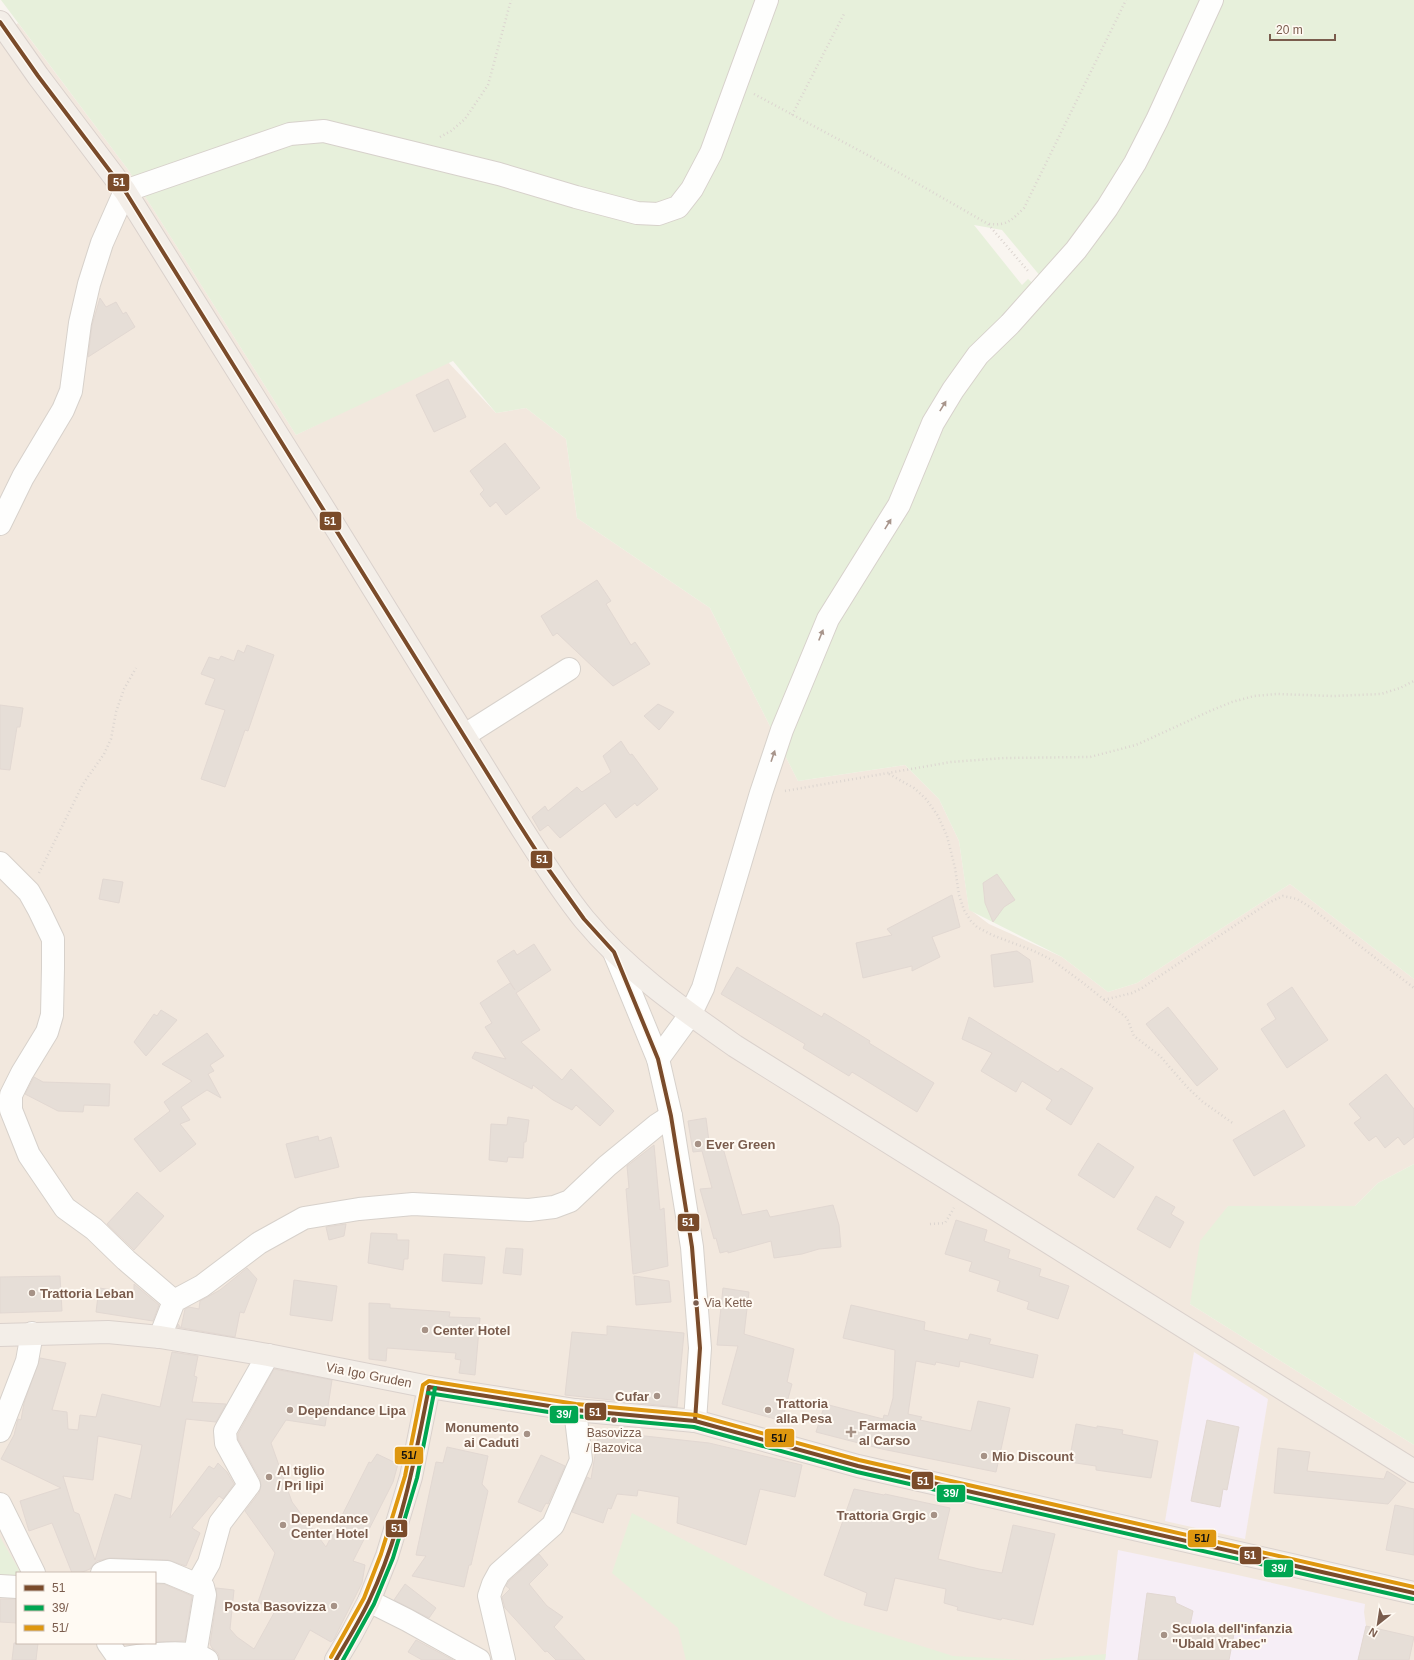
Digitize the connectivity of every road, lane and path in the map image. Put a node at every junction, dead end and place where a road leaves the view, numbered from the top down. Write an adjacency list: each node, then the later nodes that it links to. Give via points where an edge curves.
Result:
1 (511, 0): 9 (path, via 488,85 465,119)
2 (767, 0): 7 (street)
3 (1126, 0): 11 (path, via 1024,208 1010,222 1000,226)
4 (1212, 0): 12 (street, via 1135,163 1107,208 1076,250)
5 (845, 12): 8 (path)
6 (0, 22): 10 (main road)
7 (736, 86): 8 (path); 9 (street, via 711,153 692,189 678,207 658,214 637,213 611,207)
8 (792, 115): 11 (path)
9 (414, 152): 10 (street, via 324,131 290,134)
10 (125, 191): 13 (street, via 88,284 71,391); 17 (main road)
11 (988, 224): 12 (path)
12 (1042, 288): 19 (street, one-way to 12, via 782,730 828,619 899,505 933,423 978,355)
13 (0, 524)
14 (136, 668): 21 (path, via 124,689 111,739 104,754 83,784)
15 (569, 669): 17 (street)
16 (1414, 681): 18 (path, via 1380,694 1254,696 1210,710 1136,745 1090,757 1004,758 951,762)
17 (465, 735): 22 (main road, via 544,863 584,919)
18 (888, 773): 19 (path, via 814,787); 24 (path, via 914,788 938,816 955,868 959,895 970,921 992,935 1034,950 1052,960)
19 (761, 793): 25 (street, via 703,988)
20 (0, 863): 21 (street)
21 (29, 892): 31 (street, via 53,939 52,1015 47,1032 11,1095 11,1110 29,1155 65,1208 94,1229)
22 (614, 952): 25 (main road); 26 (street)
23 (1414, 988): 24 (path, via 1310,907 1297,899 1283,896 1268,903 1142,988)
24 (1104, 1000): 28 (path, via 1127,1018 1134,1036 1160,1056 1188,1088)
25 (690, 1015): 26 (street); 40 (main road, via 735,1046)
26 (658, 1059): 27 (street)
27 (671, 1116): 31 (street, via 608,1166 570,1201 554,1207 529,1210 413,1204 304,1218 259,1243 202,1286); 38 (street, via 692,1247 699,1332)
28 (1234, 1124)
29 (954, 1207): 30 (path, via 945,1223)
30 (930, 1224)
31 (174, 1301): 34 (street)
32 (32, 1333): 33 (main road, Via Igo Gruden); 34 (main road, Via Igo Gruden, via 108,1332); 39 (street, via 27,1361)
33 (0, 1335)
34 (160, 1337): 35 (main road, Via Igo Gruden)
35 (268, 1355): 36 (main road, Via Igo Gruden); 44 (street, via 225,1430 226,1443 249,1485 220,1523 209,1563)
36 (429, 1387): 37 (main road, Via Igo Gruden); 48 (main road, via 411,1477 387,1556)
37 (575, 1410): 38 (main road, Via Igo Gruden); 53 (street, via 581,1460 553,1525 499,1573 489,1596)
38 (695, 1421): 47 (main road, Via Igo Gruden, via 858,1466)
39 (0, 1431)
40 (1414, 1471)
41 (0, 1504): 42 (street)
42 (34, 1572)
43 (105, 1572): 44 (street, via 167,1572)
44 (197, 1584): 50 (street, via 203,1587 205,1595)
45 (0, 1586): 46 (street)
46 (16, 1587)
47 (1414, 1593)
48 (370, 1601): 51 (main road); 52 (street)
49 (116, 1654): 50 (street, via 176,1654)
50 (201, 1658)
51 (336, 1660)
52 (479, 1660)
53 (504, 1660)

